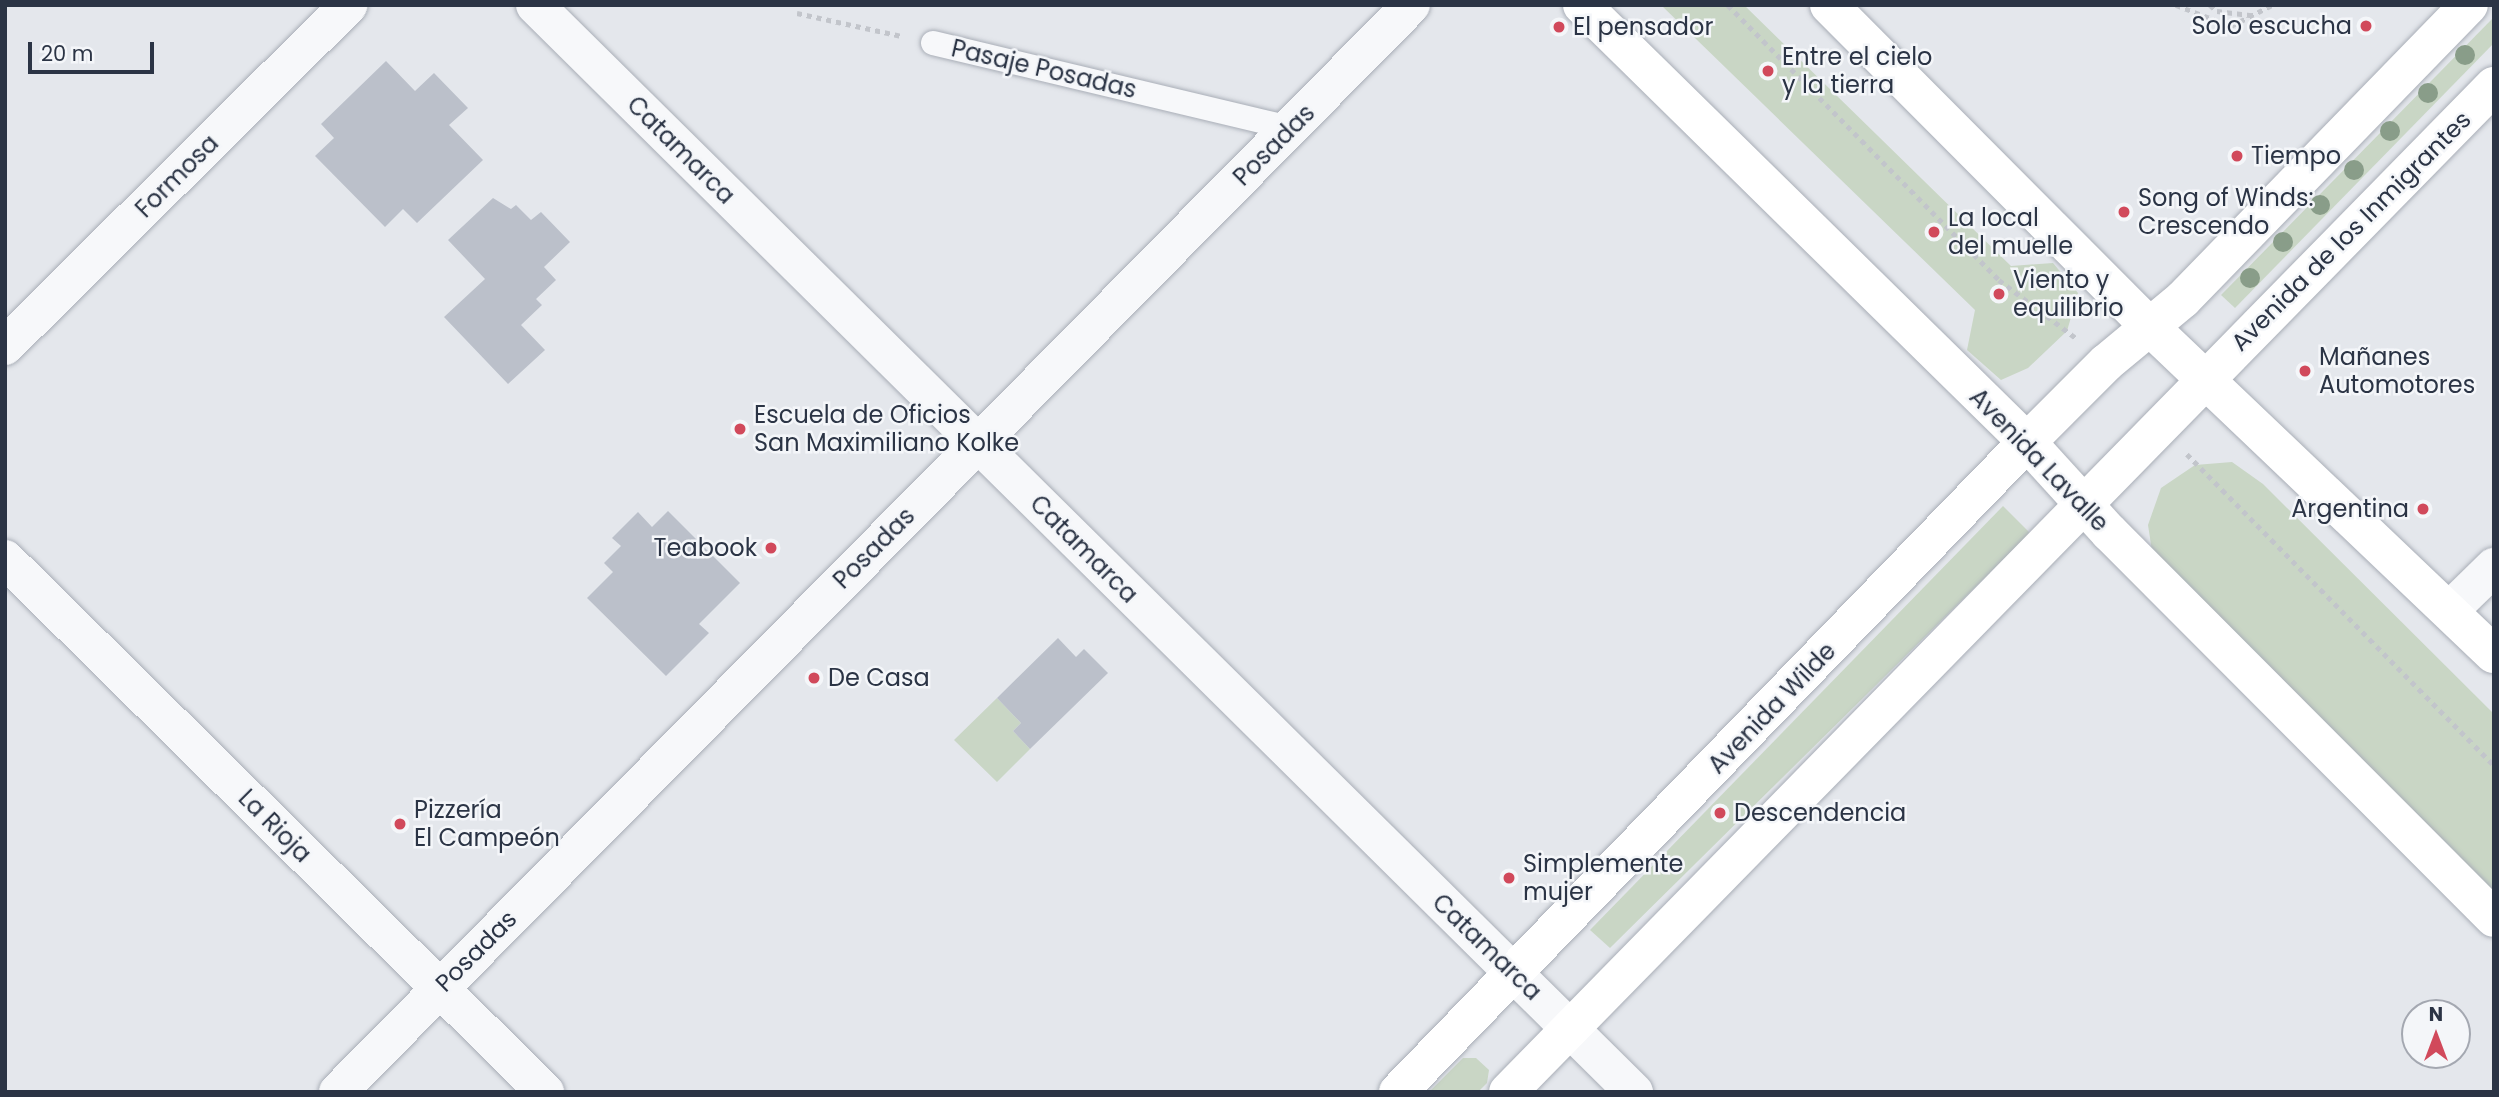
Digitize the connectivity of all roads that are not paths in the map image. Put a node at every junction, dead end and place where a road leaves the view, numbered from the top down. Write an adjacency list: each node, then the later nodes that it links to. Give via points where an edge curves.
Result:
1 (348, 5): 11 (street, Formosa)
2 (535, 5): 14 (street, Catamarca)
3 (1411, 5): 9 (street, Posadas)
4 (1582, 5): 13 (main road, Avenida Lavalle)
5 (1829, 5): 10 (main road)
6 (2469, 5): 10 (main road, via 2183,299)
7 (933, 43): 9 (lane, Pasaje Posadas)
8 (2494, 86): 12 (main road, Avenida de los Inmigrantes)
9 (1291, 128): 14 (street, Posadas)
10 (2148, 325): 12 (main road); 13 (main road, Avenida Wilde)
11 (5, 346)
12 (2208, 377): 15 (main road); 18 (main road)
13 (2026, 442): 15 (main road, Avenida Lavalle); 21 (main road, Avenida Wilde)
14 (978, 444): 21 (street, Catamarca); 22 (street, Posadas)
15 (2084, 505): 20 (main road, Avenida Lavalle); 23 (main road)
16 (5, 559): 22 (street, La Rioja)
17 (2494, 567): 18 (street)
18 (2450, 610): 19 (main road)
19 (2494, 654)
20 (2494, 918)
21 (1516, 976): 23 (street, Catamarca); 26 (main road, Avenida Wilde)
22 (439, 988): 24 (street, Posadas); 25 (street, La Rioja)
23 (1571, 1029): 27 (main road); 28 (street, Catamarca)
24 (338, 1092)
25 (545, 1092)
26 (1398, 1092)
27 (1508, 1092)
28 (1634, 1092)

